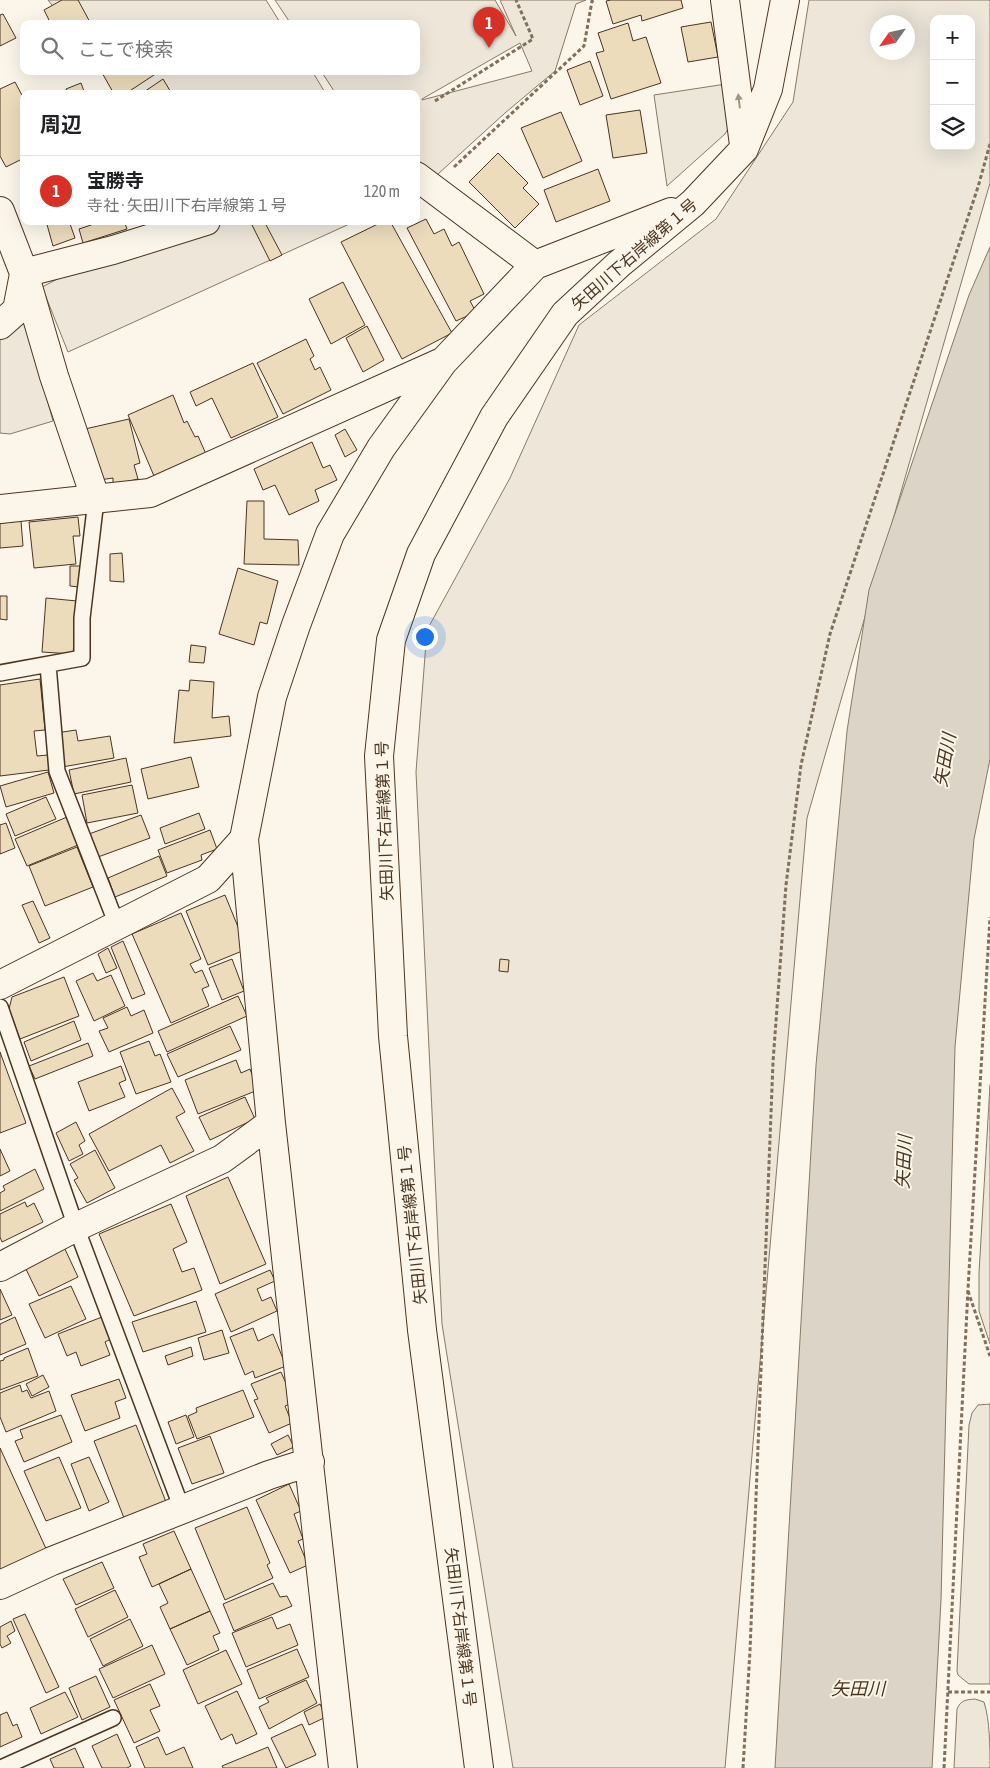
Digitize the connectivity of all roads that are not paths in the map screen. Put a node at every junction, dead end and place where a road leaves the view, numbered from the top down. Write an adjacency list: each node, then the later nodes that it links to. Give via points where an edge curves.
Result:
1 (725, 0): 3 (street, one-way to 1)
2 (785, 0): 3 (street, 矢田川下右岸線第１号, via 768,90)
3 (744, 149): 5 (street, 矢田川下右岸線第１号)
4 (424, 182): 8 (street)
5 (693, 203): 8 (street); 29 (street, 矢田川下右岸線第１号, via 565,314 494,417 420,554 391,640 379,756 393,1036 422,1330)
6 (0, 211): 9 (street)
7 (193, 225): 9 (street)
8 (535, 265): 11 (street)
9 (24, 273): 10 (street, via 17,310); 12 (street, via 54,376)
10 (0, 325)
11 (443, 362): 12 (street, via 150,493); 16 (street, via 381,448 330,534 272,696)
12 (96, 500): 13 (street); 14 (lane, via 82,618 82,658)
13 (0, 509)
14 (48, 665): 15 (lane); 17 (lane, via 57,771)
15 (0, 673)
16 (244, 839): 17 (street, via 208,879); 20 (street)
17 (118, 925): 18 (street)
18 (0, 985)
19 (0, 1008): 21 (lane)
20 (271, 1123): 21 (street, via 222,1159); 23 (street)
21 (76, 1227): 22 (street); 24 (lane)
22 (0, 1266)
23 (310, 1462): 24 (street); 27 (street)
24 (182, 1509): 25 (street)
25 (0, 1585)
26 (113, 1718): 28 (lane)
27 (341, 1767)
28 (1, 1768)
29 (479, 1768)

